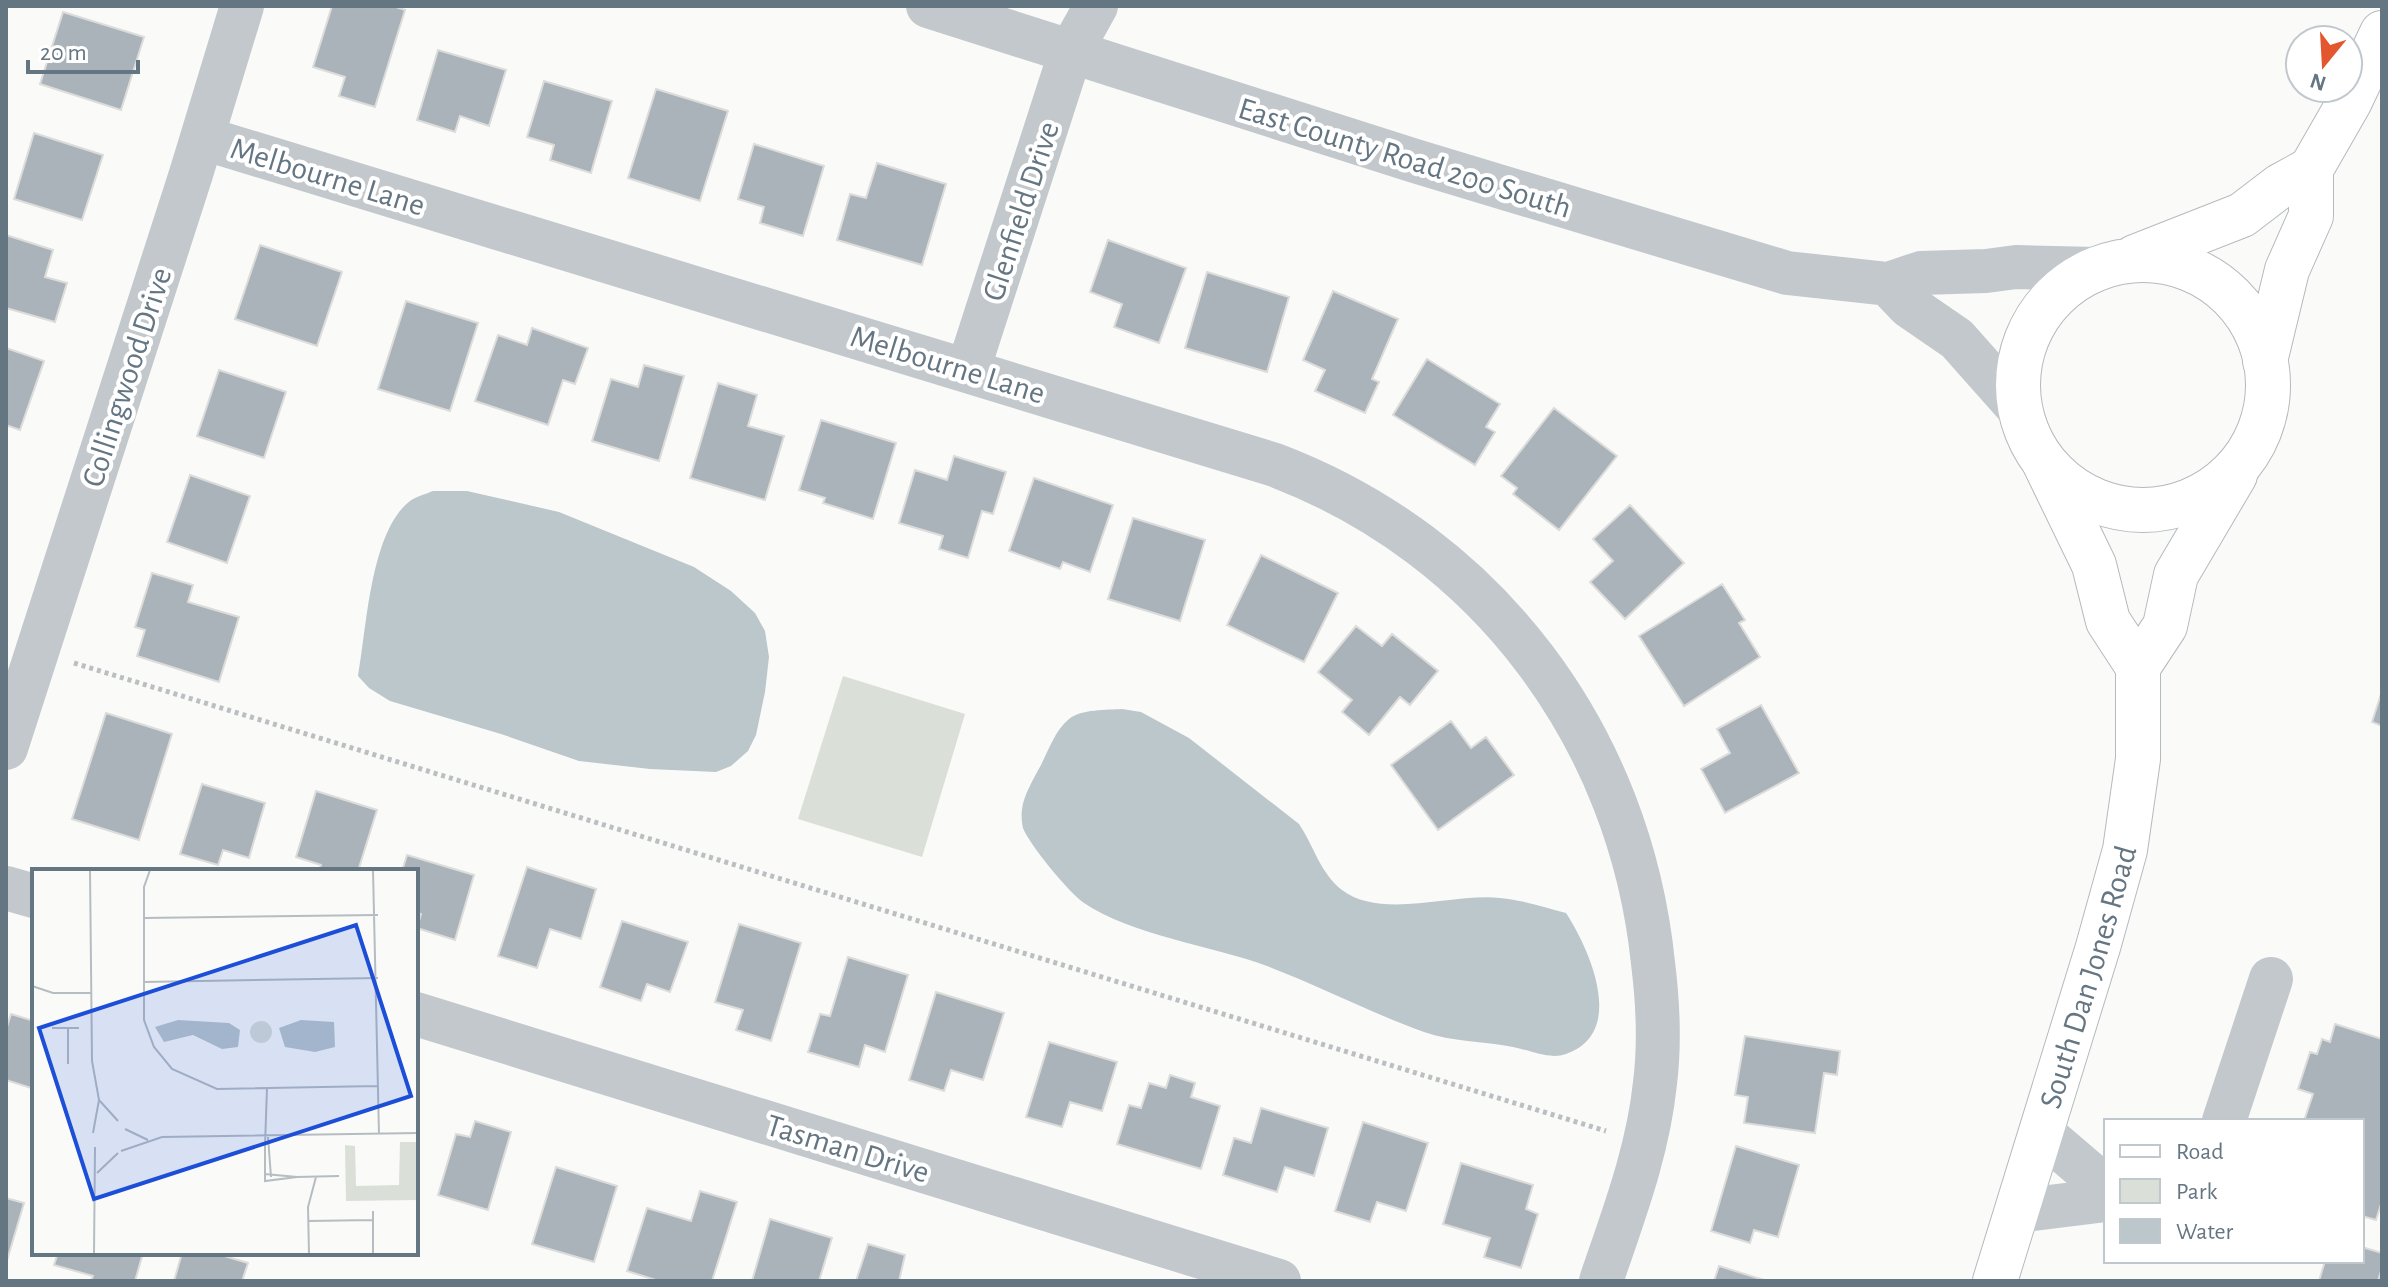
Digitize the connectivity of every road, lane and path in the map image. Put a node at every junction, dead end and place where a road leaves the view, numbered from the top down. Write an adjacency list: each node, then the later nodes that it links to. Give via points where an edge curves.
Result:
1 (242, 6): 7 (street, Collingwood Drive)
2 (928, 6): 6 (street, East County Road 200 South)
3 (1070, 6): 6 (street)
4 (1096, 6): 6 (street)
5 (2382, 33): 8 (main road)
6 (1071, 51): 10 (street, East County Road 200 South, via 1787,273); 12 (street, Glenfield Drive)
7 (203, 138): 12 (street, Melbourne Lane); 16 (street, Collingwood Drive)
8 (2311, 169): 9 (main road, via 2242,215); 11 (main road, via 2311,216 2287,270)
9 (2111, 265): 10 (street, East County Road 200 South, via 1921,273); 11 (main road, via 2139,259 2171,262 2203,274 2250,319); 13 (main road, via 2082,274 2037,317 2017,371)
10 (1888, 284): 13 (street, via 1909,306 1957,339)
11 (2265, 361): 14 (main road, via 2267,405)
12 (968, 370): 25 (street, Melbourne Lane, via 1310,478 1384,518 1437,556 1506,623 1553,682 1591,750 1634,854 1658,1002 1656,1081)
13 (2020, 410): 15 (main road)
14 (2248, 453): 15 (main road, via 2213,490 2182,504 2140,511 2097,502 2072,489); 17 (main road, via 2176,575 2165,626)
15 (2045, 464): 17 (main road, via 2094,565 2108,621)
16 (38, 652): 18 (street, Collingwood Drive); 25 (path)
17 (2138, 667): 24 (main road, South Dan Jones Road, via 2138,759 2125,850)
18 (6, 748)
19 (6, 888): 20 (street)
20 (32, 895)
21 (2271, 979): 23 (street)
22 (418, 1015): 29 (street, Tasman Drive)
23 (2225, 1119)
24 (2041, 1132): 26 (street); 28 (main road, South Dan Jones Road)
25 (1645, 1143): 30 (street, Melbourne Lane)
26 (2104, 1190)
27 (2104, 1200): 28 (street)
28 (2017, 1211): 31 (main road, South Dan Jones Road)
29 (1279, 1281)
30 (1601, 1281)
31 (1995, 1281)

